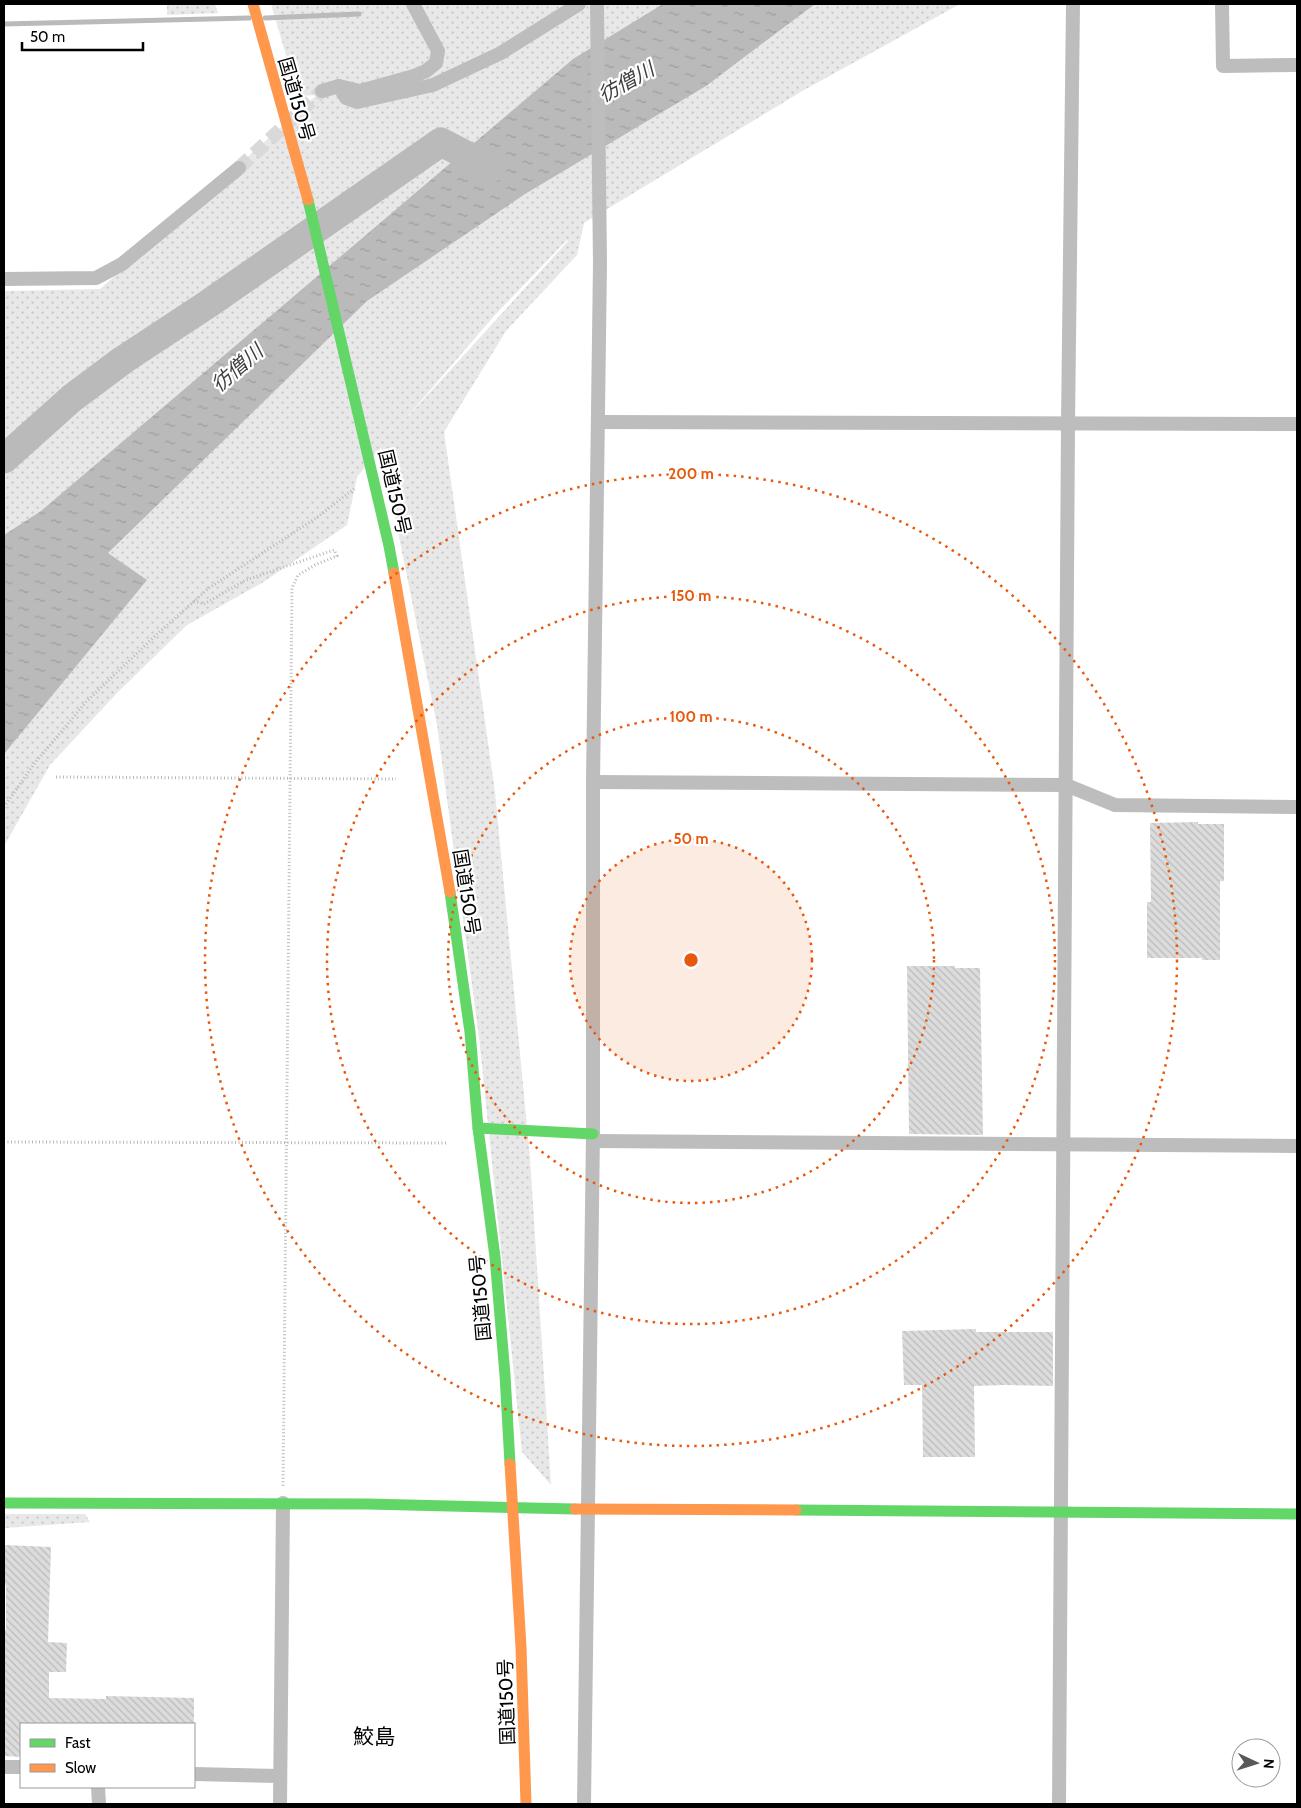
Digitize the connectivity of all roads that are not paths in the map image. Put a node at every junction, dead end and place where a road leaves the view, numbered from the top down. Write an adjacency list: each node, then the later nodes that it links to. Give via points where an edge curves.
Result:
1 (252, 4): 18 (main road, 国道150号, via 307,197 389,546 434,796 464,994)
2 (413, 4): 8 (street, via 438,51 436,63 426,72 360,91)
3 (579, 4): 8 (street, via 501,53 433,85 357,102 346,98)
4 (597, 4): 12 (street)
5 (1073, 4): 13 (street)
6 (1222, 4): 7 (street, via 1223,66)
7 (1297, 65)
8 (339, 86): 9 (street)
9 (322, 90)
10 (239, 168): 11 (street, via 122,264 96,278)
11 (4, 279)
12 (598, 422): 13 (street); 15 (street)
13 (1068, 424): 14 (street); 16 (street)
14 (1297, 424)
15 (593, 782): 16 (street); 19 (street)
16 (1066, 785): 17 (street, via 1114,805); 20 (street)
17 (1297, 807)
18 (478, 1128): 19 (main road); 24 (main road, 国道150号, via 495,1257)
19 (593, 1138): 20 (street); 25 (street)
20 (1063, 1144): 21 (street); 26 (street)
21 (1297, 1146)
22 (4, 1503): 23 (main road)
23 (283, 1503): 24 (main road); 31 (street)
24 (513, 1506): 25 (main road); 35 (main road, 国道150号, via 525,1717)
25 (587, 1509): 26 (main road); 36 (street)
26 (1060, 1513): 27 (main road); 37 (street)
27 (1297, 1514)
28 (4, 1767): 29 (street)
29 (20, 1768)
30 (195, 1774): 31 (street)
31 (280, 1776): 34 (street)
32 (98, 1788): 33 (street)
33 (99, 1804)
34 (280, 1804)
35 (526, 1804)
36 (584, 1804)
37 (1059, 1804)

